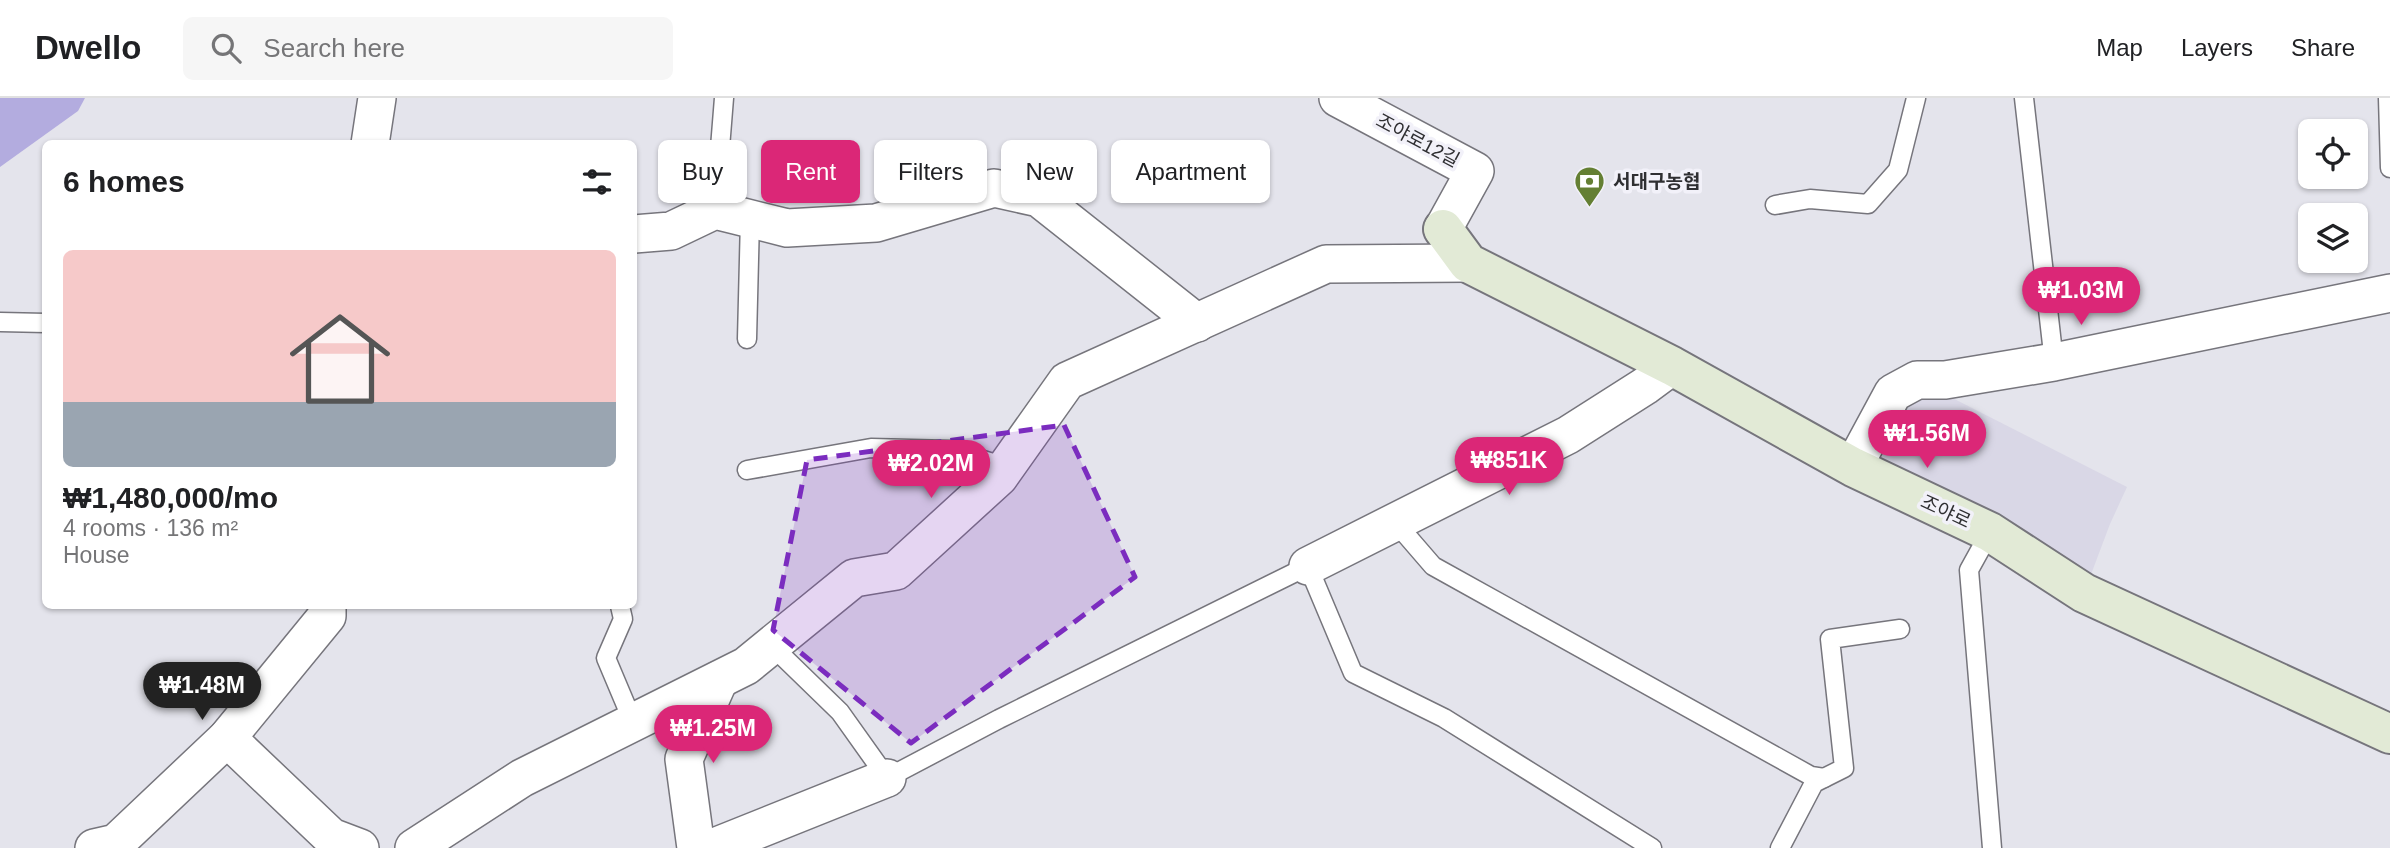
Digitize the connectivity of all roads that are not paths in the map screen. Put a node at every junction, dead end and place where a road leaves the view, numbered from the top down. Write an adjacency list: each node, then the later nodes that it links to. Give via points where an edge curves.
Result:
1 (377, 98): 7 (street)
2 (724, 98): 10 (lane)
3 (1338, 98): 12 (street, 조야로12길, via 1475,171)
4 (1916, 98): 9 (lane, via 1898,170 1868,204 1810,199)
5 (2024, 98): 20 (lane)
6 (2388, 98): 8 (lane)
7 (371, 140)
8 (2390, 168)
9 (1774, 205)
10 (715, 210): 11 (street); 13 (street, via 671,231)
11 (750, 219): 18 (street, via 787,228 876,223 994,188 1039,198); 19 (lane)
12 (1443, 229): 14 (main road, 조야로)
13 (637, 234)
14 (1468, 264): 18 (street, via 1326,264); 21 (main road, 조야로)
15 (2390, 293): 20 (street)
16 (0, 322): 17 (lane)
17 (42, 323)
18 (1197, 323): 22 (street, via 1067,381)
19 (747, 339)
20 (2054, 362): 23 (street, via 1945,380 1917,380 1894,393)
21 (1672, 366): 23 (main road, 조야로); 25 (street, via 1569,435)
22 (1006, 467): 24 (lane, via 951,450 871,448); 31 (street, via 896,571 853,578)
23 (1853, 467): 26 (main road, 조야로)
24 (747, 470)
25 (1395, 522): 27 (street); 37 (lane, via 1433,566 1811,776)
26 (1990, 532): 34 (main road, 조야로, via 2084,593); 45 (lane, via 1969,569)
27 (1308, 566): 36 (lane); 43 (lane, via 1353,673 1444,718)
28 (327, 609): 35 (street, via 327,616)
29 (621, 609): 33 (lane, via 623,619 606,658)
30 (1900, 628): 37 (lane, via 1830,639 1844,768)
31 (771, 645): 32 (street); 36 (lane, via 840,712)
32 (719, 680): 33 (street); 41 (street, via 684,759)
33 (633, 722): 40 (street, via 522,778)
34 (2390, 734)
35 (227, 738): 38 (street, via 116,844); 39 (street, via 331,837)
36 (887, 778): 42 (street)
37 (1824, 778): 44 (lane, via 1814,783)
38 (94, 848)
39 (360, 848)
40 (414, 848)
41 (696, 848)
42 (712, 848)
43 (1652, 848)
44 (1780, 848)
45 (1992, 848)

